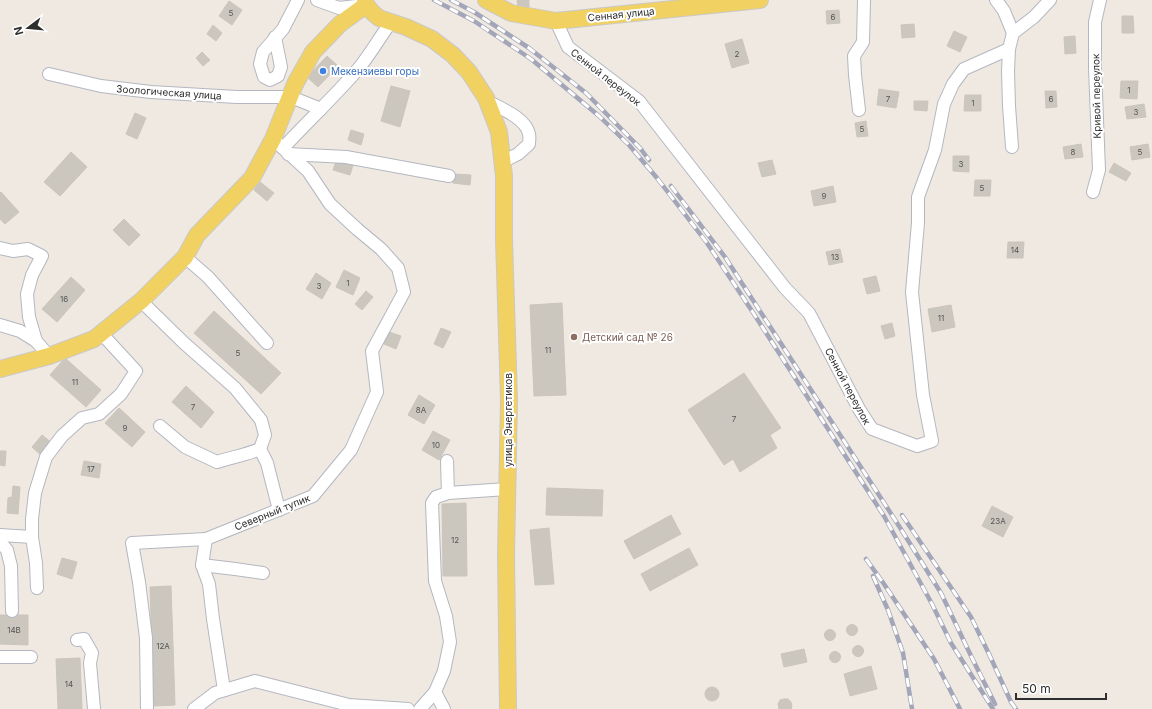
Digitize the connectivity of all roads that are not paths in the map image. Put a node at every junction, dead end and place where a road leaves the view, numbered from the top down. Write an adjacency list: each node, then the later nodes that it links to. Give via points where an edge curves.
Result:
1 (298, 0): 14 (street)
2 (317, 0): 10 (street, via 339,8)
3 (486, 0): 11 (main road, Сенная улица, via 512,13)
4 (756, 0): 5 (main road, Сенная улица); 11 (main road, Сенная улица)
5 (760, 0)
6 (864, 0): 20 (street, via 862,42 854,56)
7 (996, 0): 13 (street, via 1004,11)
8 (1050, 0): 13 (street, via 1034,17)
9 (1100, 0): 25 (street, Кривой переулок, via 1096,22 1095,60 1099,170)
10 (366, 3): 12 (main road, улица Энергетиков, via 379,18); 17 (main road, via 340,24 313,52)
11 (556, 21): 15 (street, Сенной переулок, via 568,47 638,101 785,288 809,313 872,429 917,446 932,441 923,395 912,292 918,197 935,150 944,104 954,84 964,69)
12 (391, 22): 18 (main road, улица Энергетиков, via 432,39 444,48 469,72); 19 (street, via 360,66)
13 (1013, 33): 15 (street)
14 (275, 37)
15 (1009, 49): 22 (street)
16 (49, 74): 17 (street, Зоологическая улица, via 101,86 151,92)
17 (290, 97): 19 (street); 21 (main road)
18 (487, 101): 23 (main road, улица Энергетиков, via 499,132); 23 (street, via 524,123 530,134 529,144 518,154)
19 (321, 109): 21 (street)
20 (859, 110)
21 (281, 147): 24 (street); 27 (main road, via 197,235); 40 (street, Северный тупик, via 308,171 330,204 382,249 398,268 404,292 372,351 377,392 351,450 313,496)
22 (1012, 147)
23 (502, 162): 38 (main road, улица Энергетиков, via 509,400)
24 (449, 176)
25 (1093, 192)
26 (0, 248): 31 (street, via 13,251 28,249 42,256 32,275 27,294 29,317)
27 (185, 256): 28 (main road); 32 (street, via 208,277)
28 (141, 302): 30 (main road); 36 (street, via 235,388 261,420 265,435)
29 (0, 325): 31 (street, via 20,331)
30 (101, 333): 33 (main road, via 94,339); 42 (street, via 136,371 121,394 99,414 82,418 62,436 46,457 35,493)
31 (36, 341): 33 (street)
32 (267, 342)
33 (49, 356): 34 (main road)
34 (0, 369)
35 (160, 426): 36 (street, via 185,447 217,462)
36 (260, 449): 40 (street, via 267,463)
37 (447, 461): 39 (street)
38 (507, 489): 39 (street); 60 (main road, улица Энергетиков)
39 (448, 493): 53 (street, via 436,497 432,504 435,581 446,616 450,642 444,671)
40 (279, 510): 43 (street, Северный тупик)
41 (0, 535): 42 (street)
42 (32, 537): 47 (street)
43 (206, 539): 45 (street); 55 (street, Северный тупик, via 132,543 146,638)
44 (0, 544): 48 (street, via 7,550 11,566)
45 (202, 565): 46 (street); 52 (street, via 209,584)
46 (263, 574)
47 (37, 588)
48 (12, 611)
49 (77, 640): 54 (street, via 84,639 92,652 90,663)
50 (0, 657): 51 (street)
51 (31, 657)
52 (224, 690): 56 (street, via 215,693); 57 (street, via 255,681 349,705)
53 (435, 692): 58 (street); 59 (street)
54 (94, 709)
55 (147, 709)
56 (194, 709)
57 (408, 709)
58 (420, 709)
59 (444, 709)
60 (508, 709)

